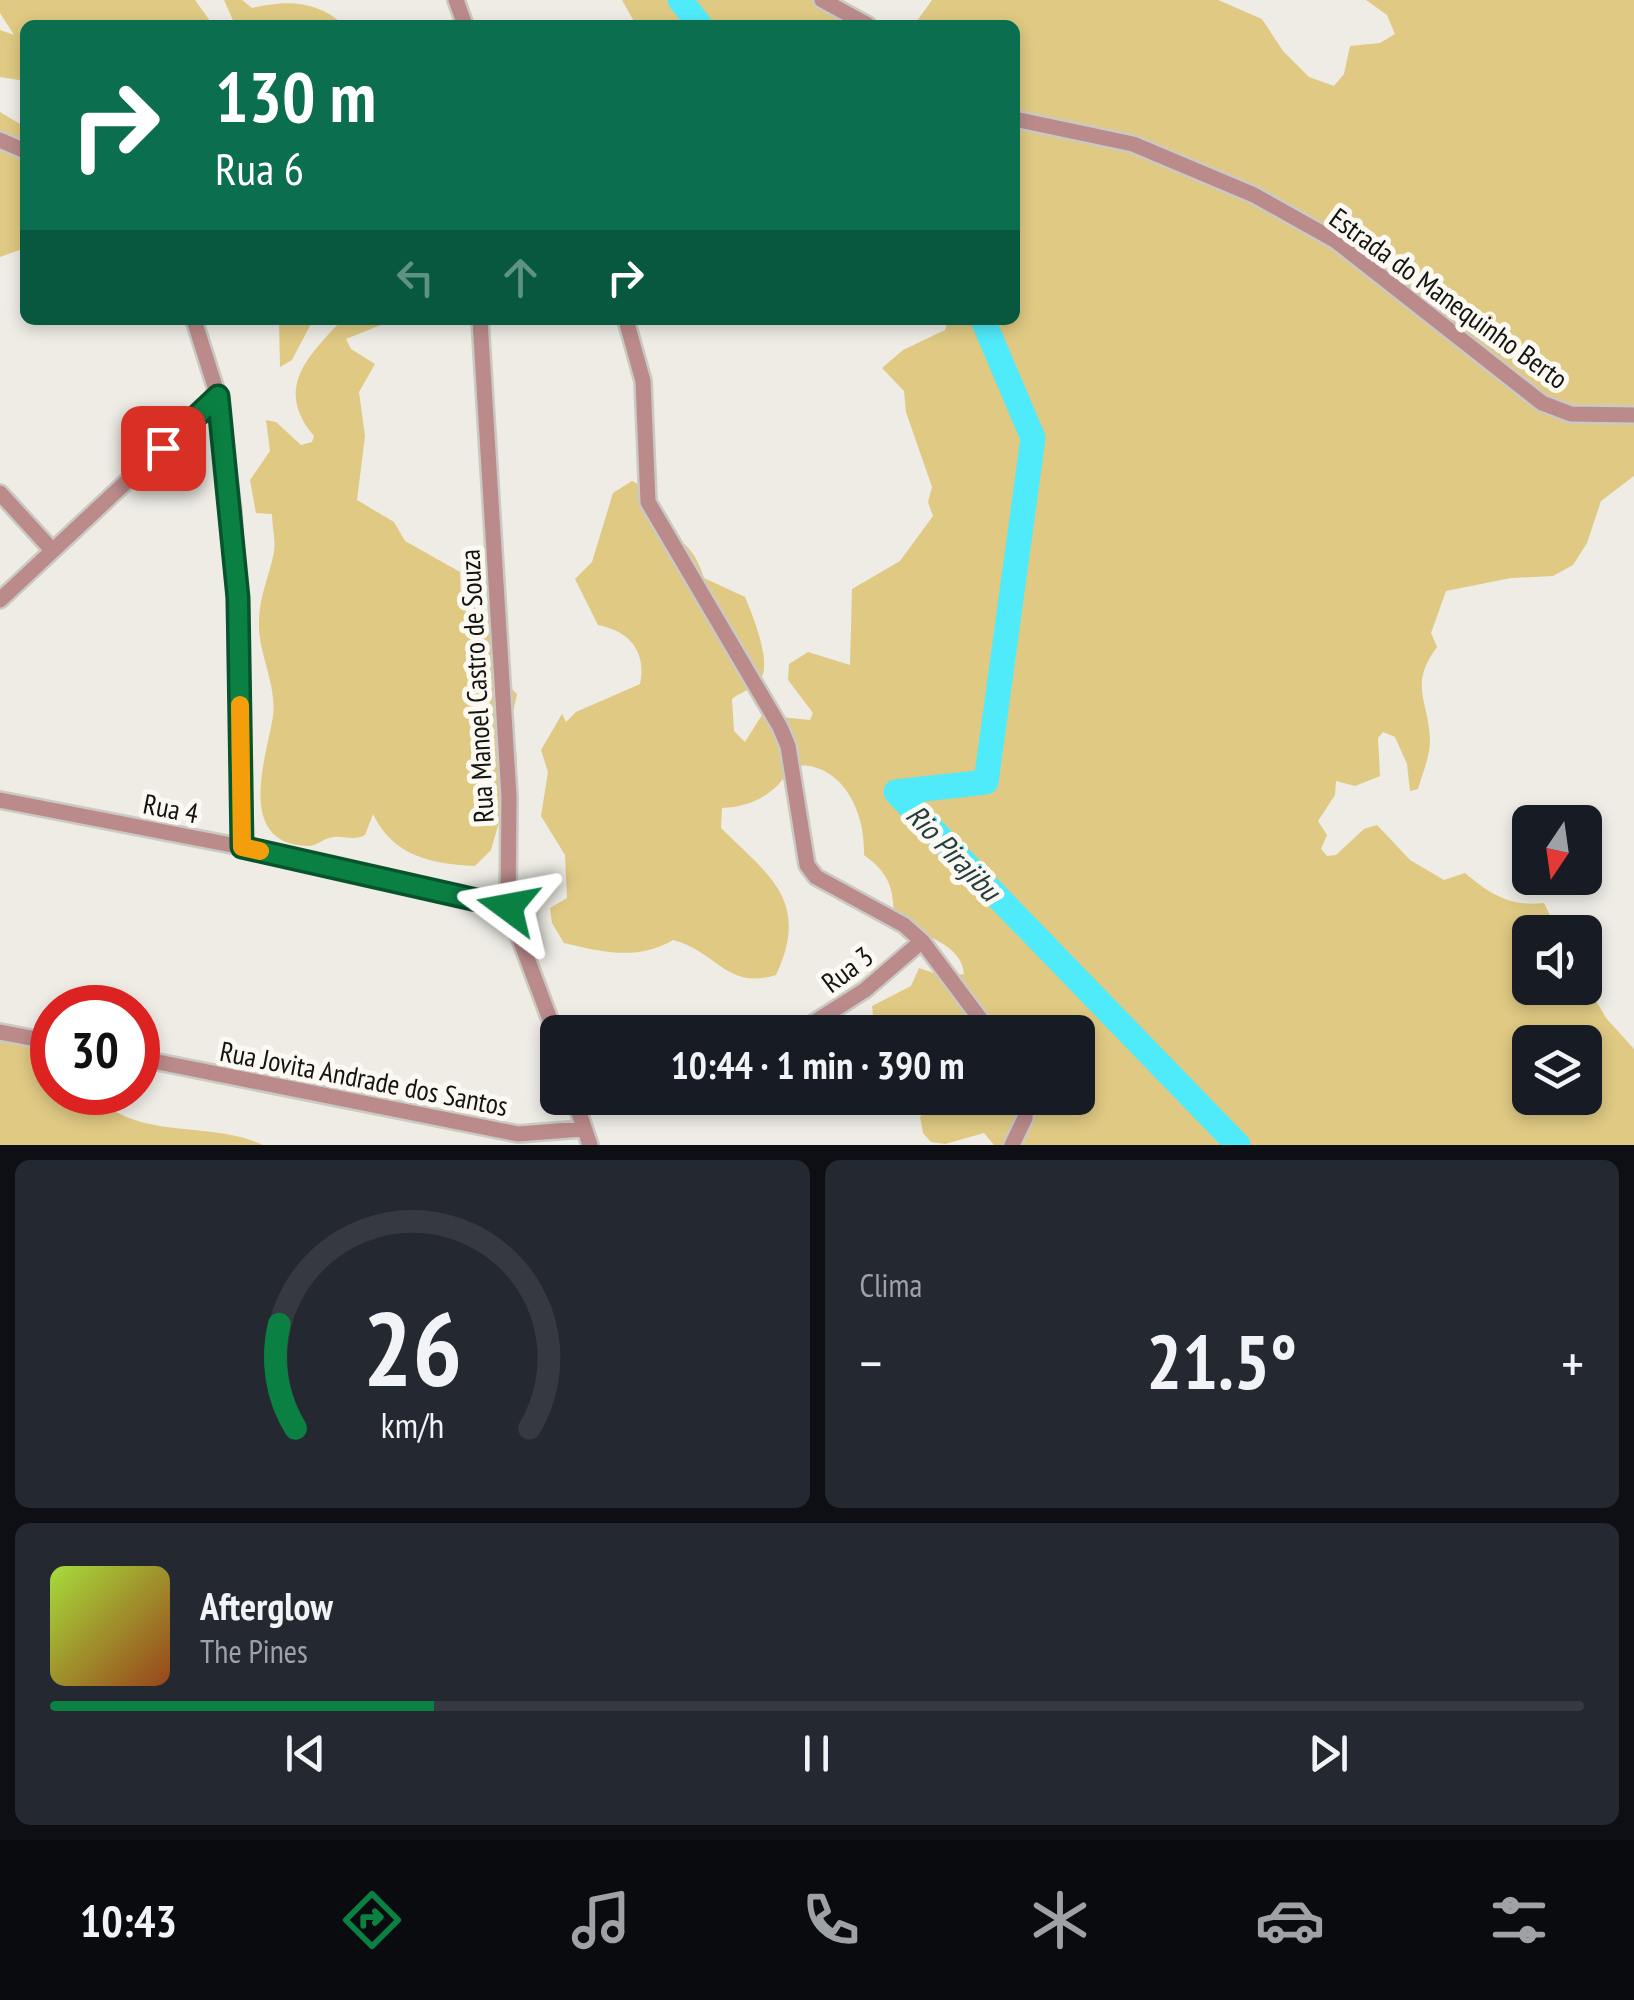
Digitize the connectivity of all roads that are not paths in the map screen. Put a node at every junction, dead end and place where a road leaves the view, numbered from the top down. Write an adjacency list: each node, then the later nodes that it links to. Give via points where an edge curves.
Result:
1 (822, 0): 2 (street)
2 (859, 20)
3 (1020, 120): 8 (street, Estrada do Manequinho Berto, via 1133,144 1254,196 1336,242 1542,403 1572,414)
4 (196, 325): 7 (street)
5 (480, 325): 14 (street, Rua Manoel Castro de Souza, via 509,798)
6 (627, 325): 15 (street, via 643,381 648,502 780,727 806,865)
7 (218, 396): 10 (street); 13 (street, via 238,598)
8 (1634, 415)
9 (0, 493): 10 (street)
10 (52, 550): 11 (street)
11 (0, 600)
12 (0, 800): 13 (street, Rua 4)
13 (242, 847): 14 (street, Rua 4)
14 (508, 907): 16 (street, Rua Manoel Castro de Souza)
15 (922, 941): 17 (street, Rua 3); 18 (street)
16 (548, 1015)
17 (826, 1015)
18 (977, 1015)
19 (0, 1032): 20 (street)
20 (30, 1038)
21 (160, 1062): 24 (street, Rua Jovita Andrade dos Santos, via 518,1134)
22 (579, 1115): 24 (street)
23 (1025, 1115): 26 (street)
24 (582, 1128): 25 (street)
25 (590, 1145)
26 (1012, 1145)

